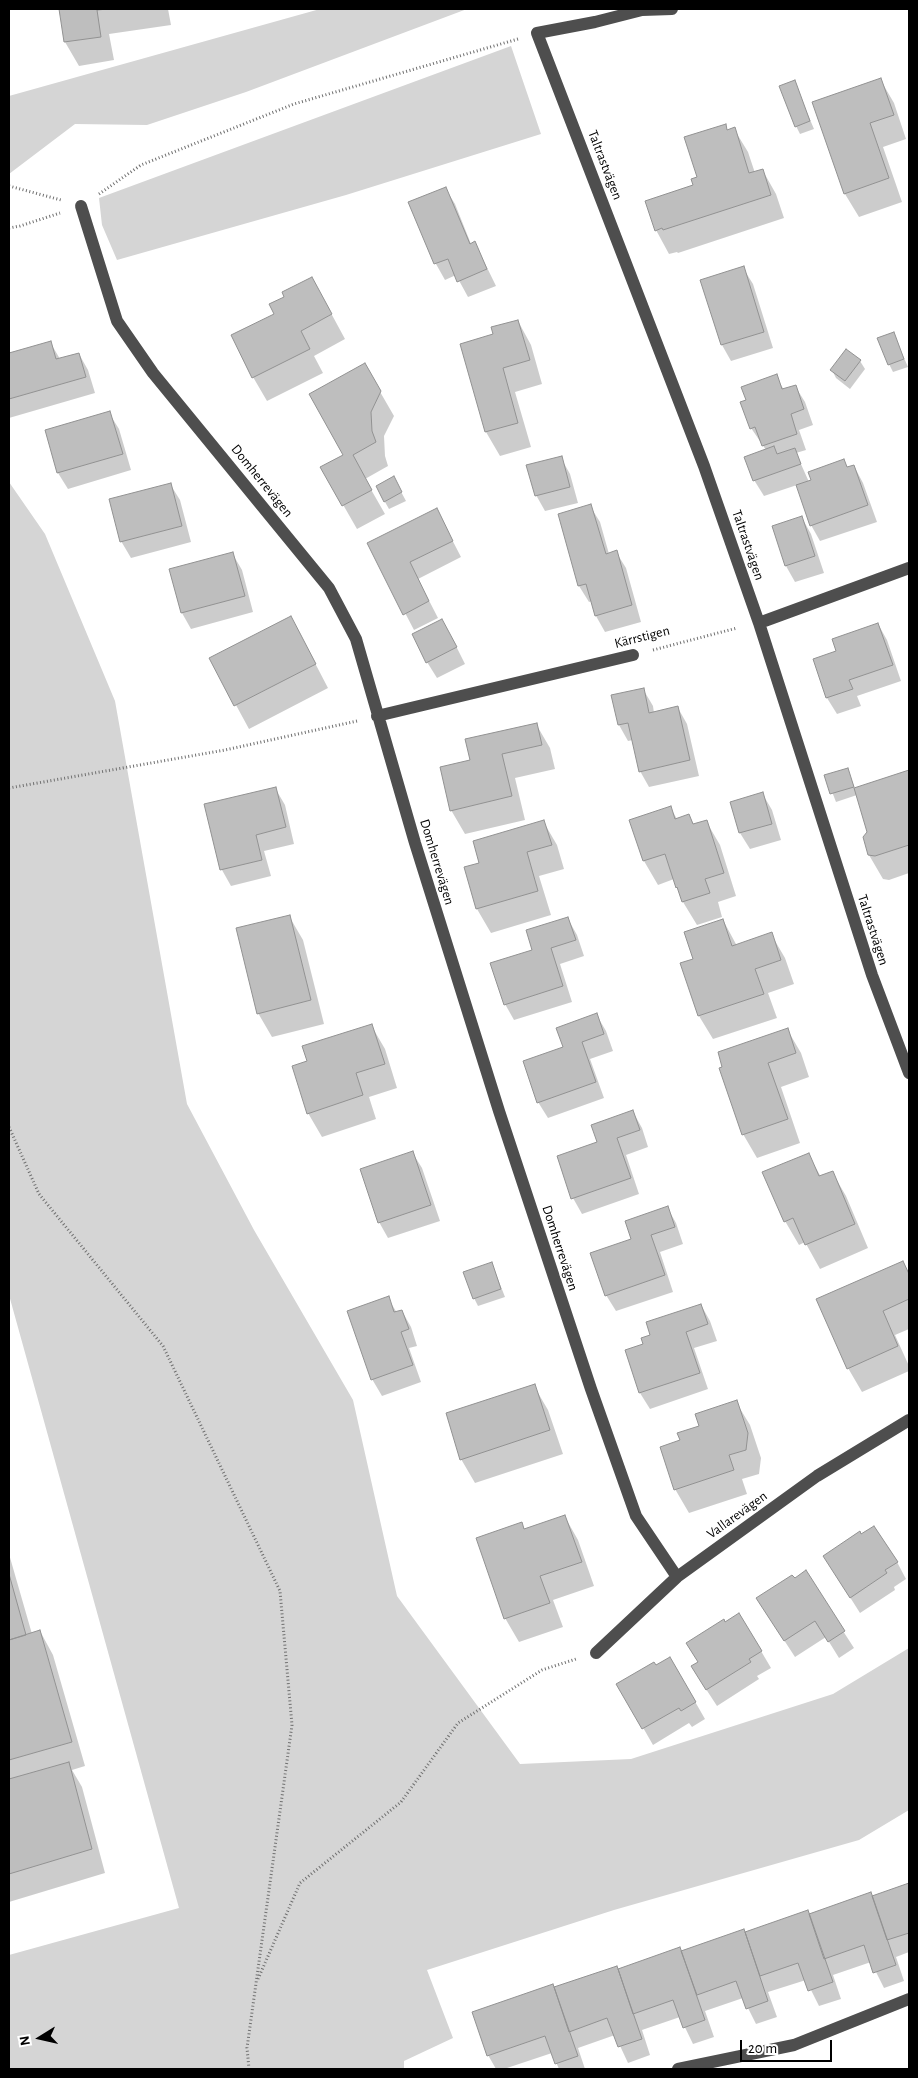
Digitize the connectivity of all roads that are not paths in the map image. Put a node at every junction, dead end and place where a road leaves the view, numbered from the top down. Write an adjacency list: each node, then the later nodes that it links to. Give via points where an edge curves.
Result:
1 (672, 9): 4 (street, Taltrastvägen, via 642,10 537,33 704,466)
2 (81, 206): 6 (street, Domherrevägen, via 117,321 153,373 329,588 356,639)
3 (909, 568): 4 (street)
4 (759, 623): 7 (street, Taltrastvägen, via 872,975)
5 (634, 655): 6 (street, Kärrstigen)
6 (377, 716): 9 (street, Domherrevägen, via 499,1111 591,1388 636,1516)
7 (909, 1073)
8 (909, 1420): 9 (street, Vallarevägen, via 817,1476)
9 (677, 1577): 10 (street, Vallarevägen)
10 (596, 1653)
11 (909, 1999): 12 (street, via 794,2044)
12 (678, 2069)

